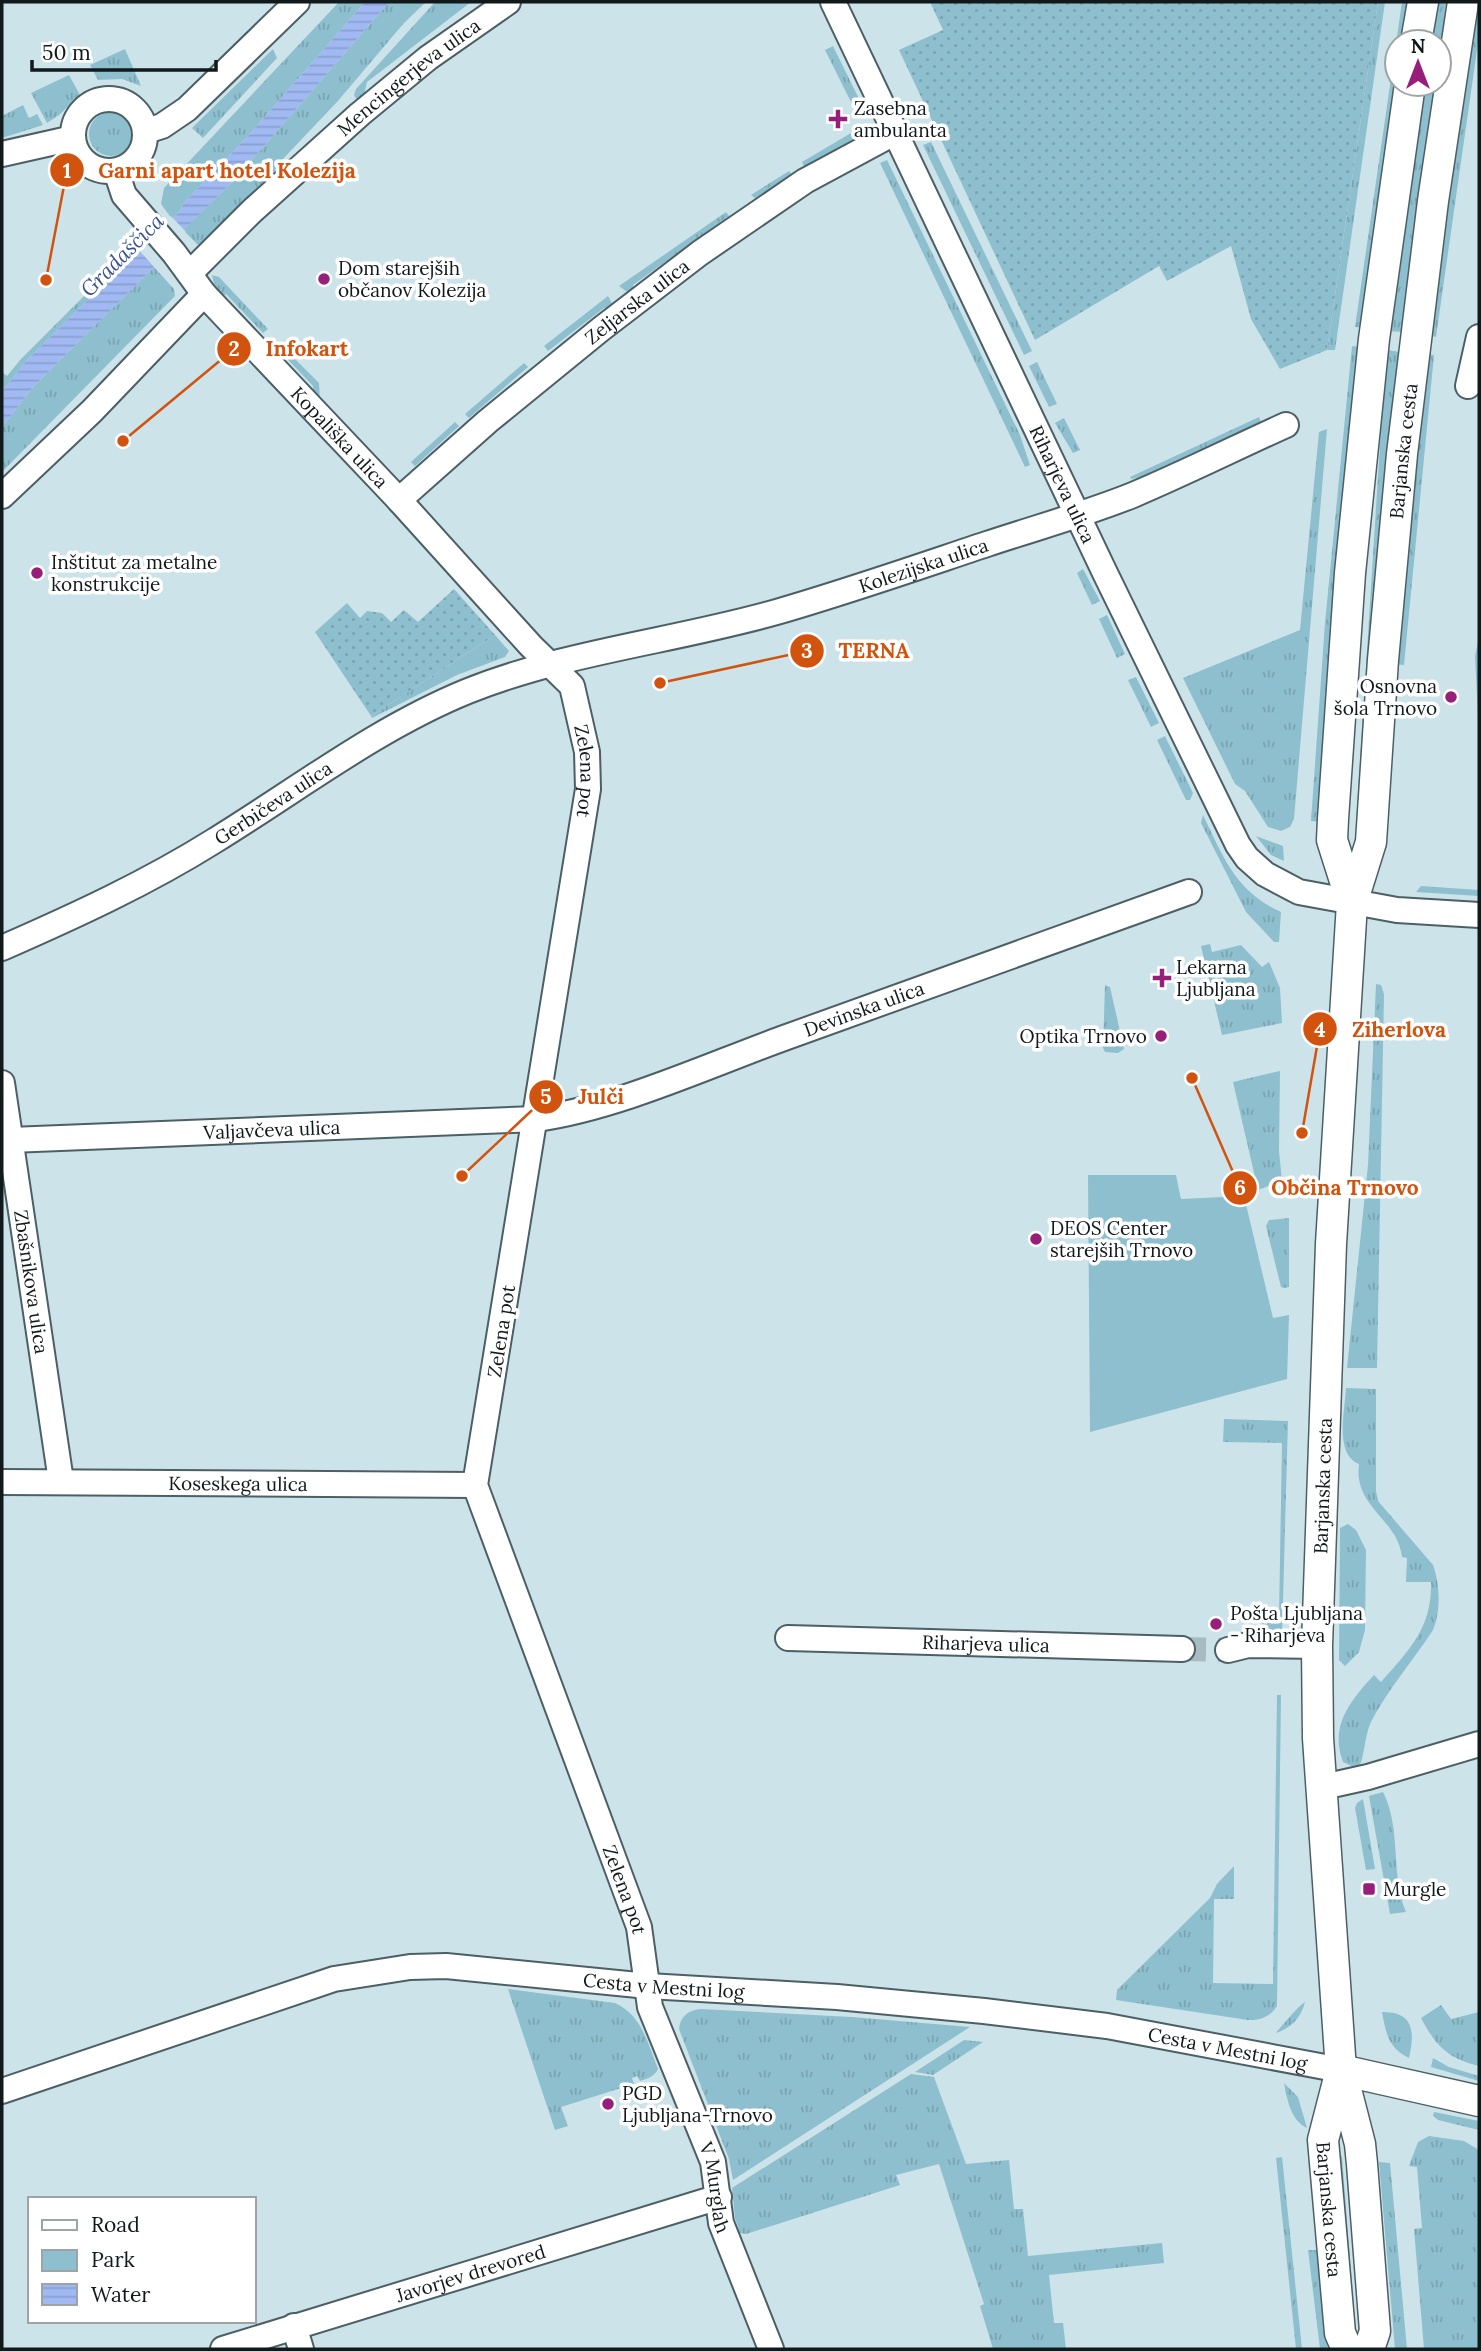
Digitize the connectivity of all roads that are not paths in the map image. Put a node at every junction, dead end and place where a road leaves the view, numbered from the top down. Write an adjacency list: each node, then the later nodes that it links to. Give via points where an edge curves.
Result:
1 (508, 2): 13 (street, Mencingerjeva ulica, via 428,58 360,114)
2 (833, 2): 9 (street, Riharjeva ulica)
3 (1423, 2): 6 (main road)
4 (1463, 2): 23 (main road, Barjanska cesta, via 1402,454 1371,842)
5 (288, 5): 8 (street, via 187,109 163,126)
6 (1418, 28)
7 (1408, 98): 23 (main road, Barjanska cesta, via 1374,339 1350,573 1332,819 1332,840)
8 (146, 131): 10 (street, via 136,111 106,99 78,116); 12 (street, via 139,157)
9 (896, 132): 19 (street, Zeljarska ulica, via 805,181 700,253 488,421); 20 (street, Riharjeva ulica)
10 (73, 138): 11 (street); 12 (street, via 87,164)
11 (2, 154)
12 (116, 171): 13 (street, Kopališka ulica, via 124,195)
13 (190, 273): 14 (street, Kopališka ulica)
14 (204, 294): 18 (street, via 92,411); 19 (street, Kopališka ulica)
15 (1479, 337): 16 (street)
16 (1468, 386)
17 (1286, 425): 20 (street, Kolezijska ulica, via 1131,495)
18 (2, 496)
19 (399, 500): 21 (street, Kopališka ulica)
20 (1077, 514): 21 (street, Kolezijska ulica, via 779,611 691,635); 23 (street, Riharjeva ulica, via 1247,858 1265,874 1299,892)
21 (547, 664): 25 (street, Gerbičeva ulica, via 423,712 212,843 101,904); 27 (street, Zelena pot, via 572,686 587,752 588,789)
22 (1189, 892): 27 (street, Devinska ulica, via 638,1091 566,1115)
23 (1352, 903): 24 (street, Riharjeva ulica); 33 (main road, Barjanska cesta, via 1331,1244)
24 (1479, 915)
25 (2, 948)
26 (2, 1083): 28 (street, Zbašnikova ulica)
27 (536, 1119): 28 (street, Valjavčeva ulica); 31 (street, Zelena pot)
28 (10, 1140): 29 (street, Zbašnikova ulica)
29 (61, 1481): 30 (street, Koseskega ulica); 31 (street, Koseskega ulica)
30 (2, 1482)
31 (475, 1485): 38 (street, Zelena pot, via 639,1927)
32 (788, 1638): 34 (street, Riharjeva ulica)
33 (1317, 1646): 35 (street); 37 (main road, Barjanska cesta)
34 (1182, 1649)
35 (1228, 1650)
36 (1479, 1744): 37 (street)
37 (1323, 1787): 39 (main road, Barjanska cesta)
38 (648, 1986): 39 (street, Cesta v Mestni log, via 984,2011 1107,2026); 40 (street, Cesta v Mestni log, via 446,1966 370,1972 281,1995); 42 (street, V Murglah, via 650,2007 713,2162)
39 (1341, 2070): 41 (main road); 46 (main road, Barjanska cesta, via 1322,2140 1340,2333); 47 (main road, Barjanska cesta, via 1360,2144 1375,2331)
40 (2, 2091)
41 (1479, 2101)
42 (719, 2197): 43 (street, Javorjev drevored); 45 (street, V Murglah, via 721,2222)
43 (298, 2338): 44 (street, Javorjev drevored)
44 (223, 2349)
45 (771, 2349)
46 (1347, 2349)
47 (1369, 2349)

